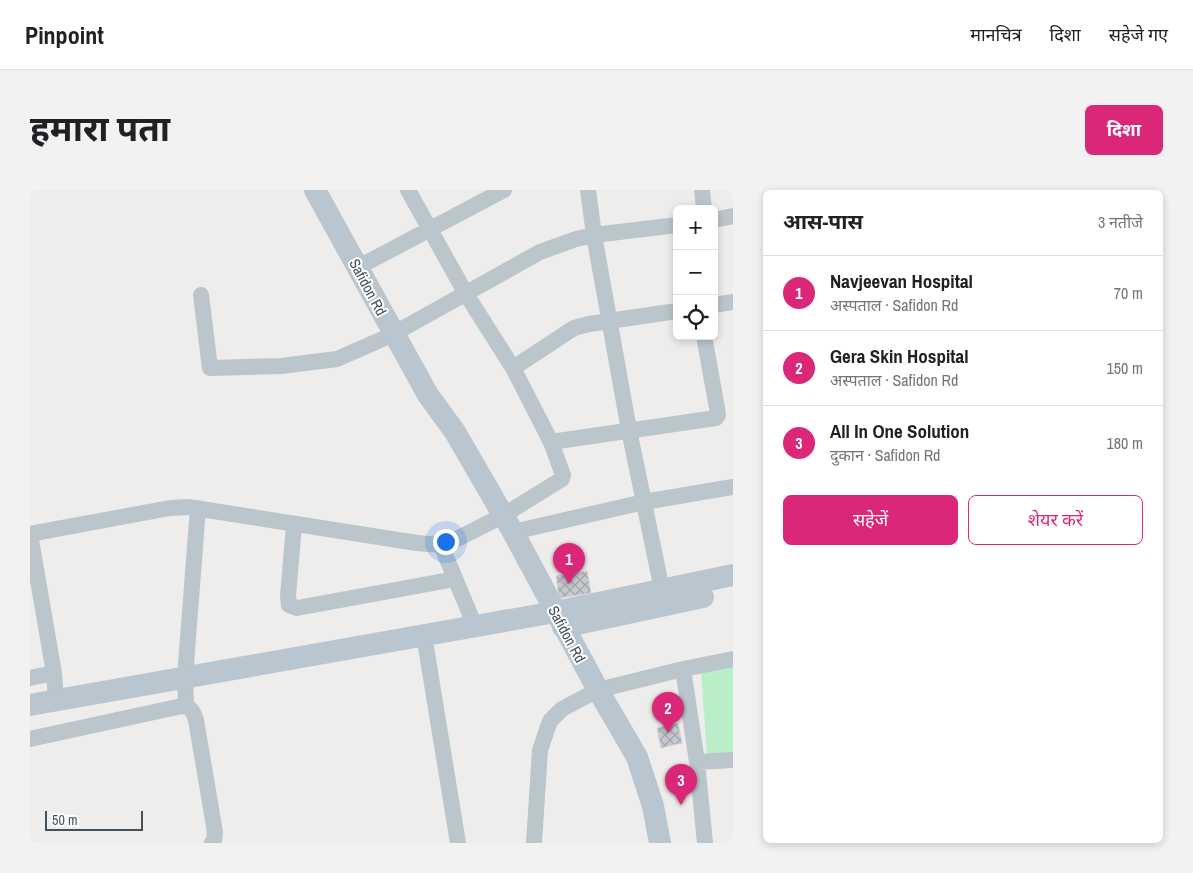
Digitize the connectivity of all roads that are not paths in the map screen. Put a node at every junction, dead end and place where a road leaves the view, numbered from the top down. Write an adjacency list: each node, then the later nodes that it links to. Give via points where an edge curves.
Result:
1 (315, 190): 20 (street, Safidon Rd)
2 (325, 190): 13 (street, Safidon Rd)
3 (408, 190): 11 (street)
4 (504, 190): 11 (street)
5 (588, 190): 12 (street)
6 (702, 190): 7 (street)
7 (704, 205)
8 (733, 216): 9 (street)
9 (718, 219)
10 (673, 225): 12 (street)
11 (431, 229): 13 (street); 14 (street)
12 (594, 235): 14 (street, via 540,252); 19 (street)
13 (366, 264): 20 (street, Safidon Rd)
14 (466, 294): 20 (street); 22 (street)
15 (201, 295): 20 (street, via 210,368 281,366 337,359)
16 (733, 302): 17 (street)
17 (718, 304)
18 (673, 311): 19 (street)
19 (611, 320): 22 (street, via 574,328); 23 (street)
20 (398, 332): 28 (street, Safidon Rd, via 436,408 455,432)
21 (705, 340): 23 (street, via 718,415 712,419)
22 (513, 368): 24 (street)
23 (630, 430): 24 (street); 26 (street)
24 (551, 442): 28 (street, via 562,479)
25 (733, 487): 26 (street)
26 (644, 502): 28 (street); 34 (street)
27 (198, 508): 29 (street); 30 (street, via 170,508); 43 (street)
28 (508, 524): 31 (street); 36 (street, Safidon Rd)
29 (294, 525): 31 (street); 33 (street, via 288,596 289,605 297,608)
30 (30, 534): 41 (street)
31 (441, 545): 33 (street)
32 (733, 575): 34 (street)
33 (455, 578): 37 (street)
34 (662, 590): 36 (street)
35 (733, 591): 36 (street)
36 (559, 619): 37 (street); 44 (street, Safidon Rd)
37 (475, 626): 38 (street)
38 (424, 635): 43 (street); 53 (street)
39 (733, 658): 40 (street)
40 (683, 669): 44 (street); 50 (street)
41 (54, 674): 42 (street); 45 (street)
42 (30, 678)
43 (185, 678): 45 (street); 47 (street)
44 (598, 690): 51 (street, via 562,709 550,720 540,750); 54 (street, Safidon Rd, via 637,757 653,806)
45 (56, 700): 46 (street)
46 (30, 705)
47 (186, 706): 48 (street); 52 (street, via 193,711 196,720 215,832)
48 (30, 739)
49 (733, 760): 50 (street)
50 (697, 762): 55 (street)
51 (531, 842)
52 (212, 843)
53 (458, 843)
54 (660, 843)
55 (705, 843)

